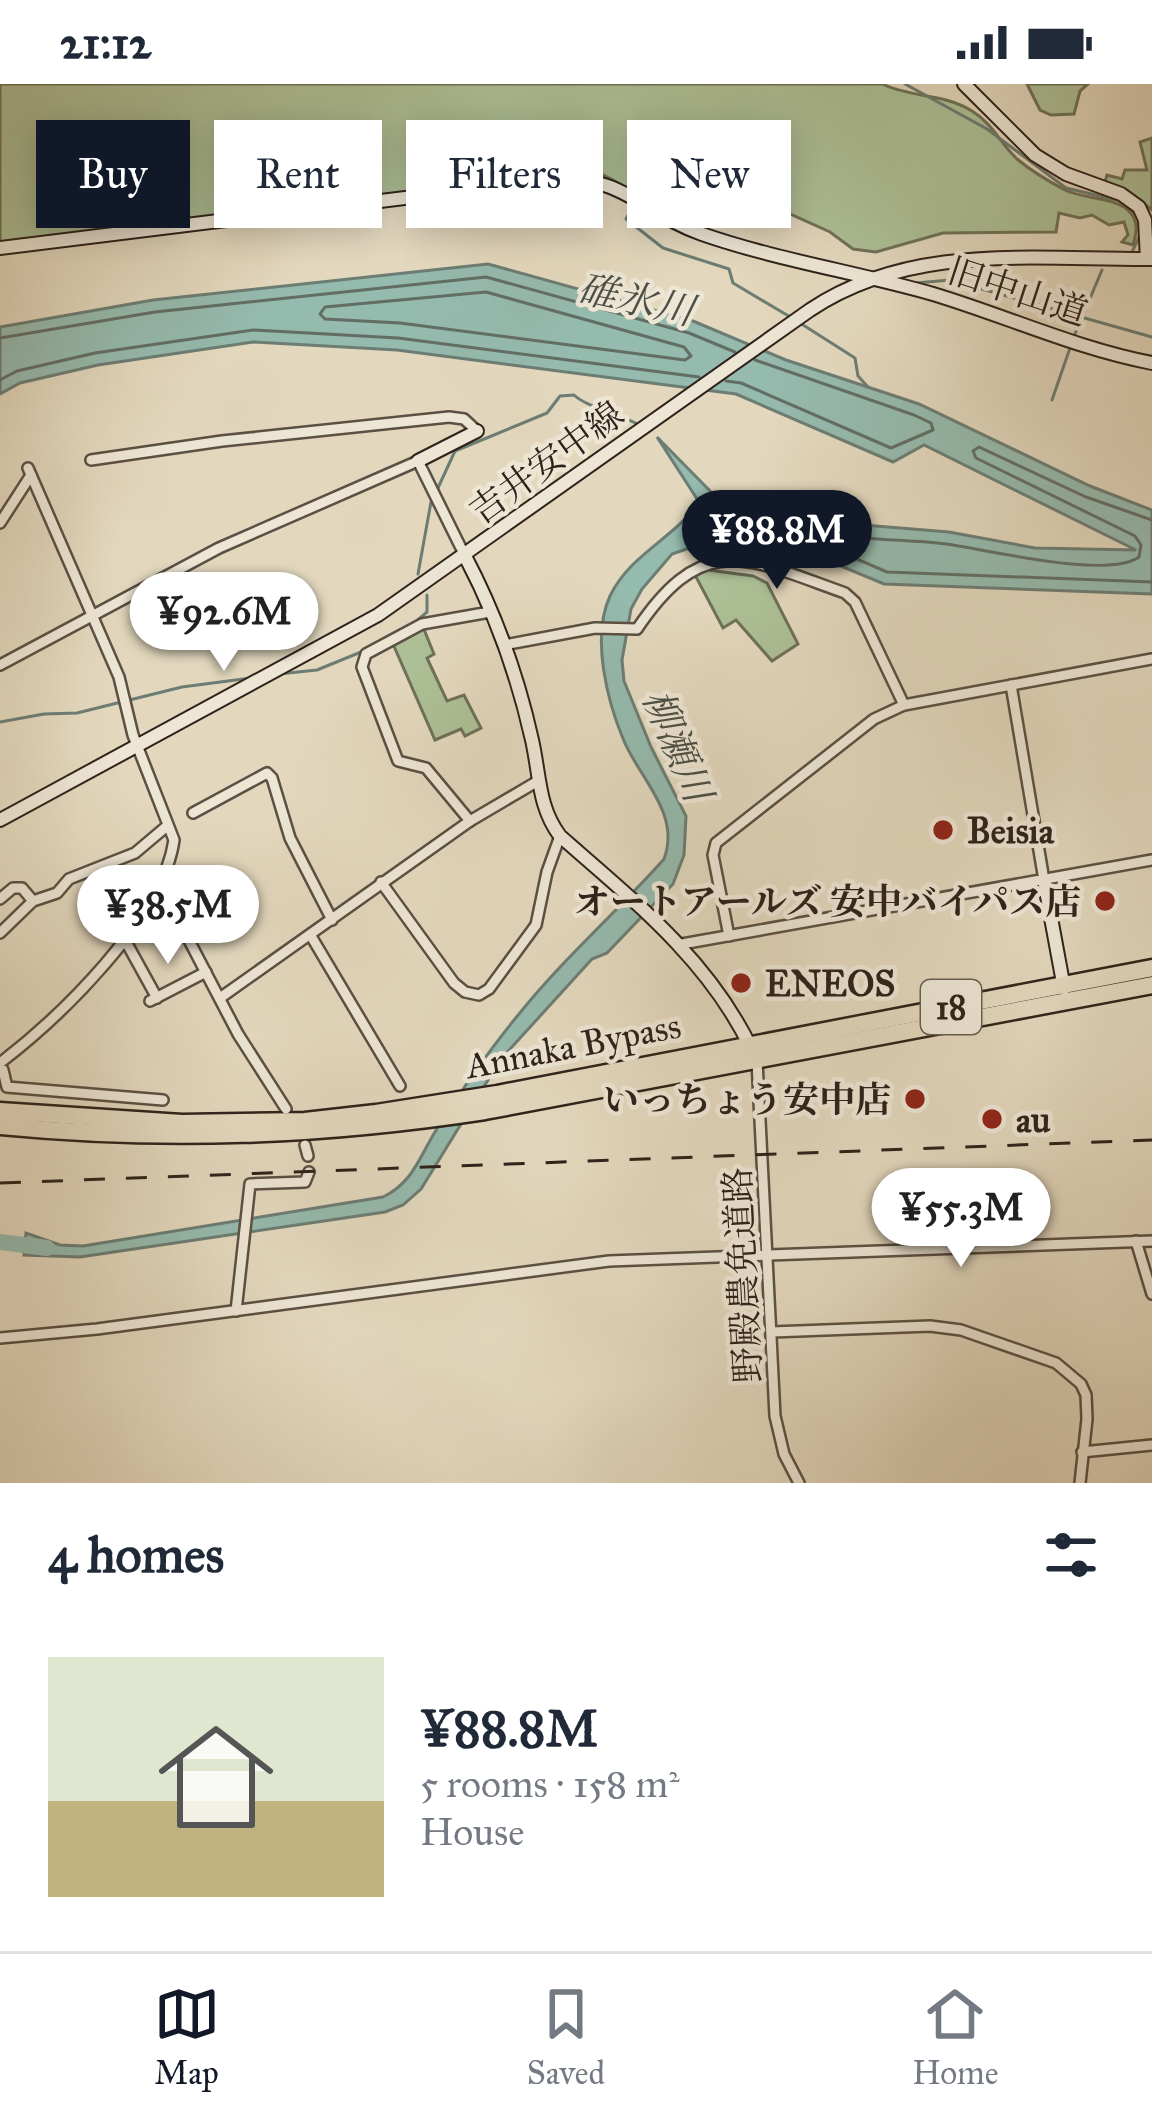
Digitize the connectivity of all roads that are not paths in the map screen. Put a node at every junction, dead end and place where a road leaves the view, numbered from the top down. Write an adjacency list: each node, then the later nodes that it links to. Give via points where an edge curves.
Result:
1 (964, 84): 3 (street, via 1035,155 1139,207)
2 (0, 248): 4 (street, 旧中山道, via 575,178 627,192 698,233)
3 (1150, 259): 4 (street, 吉井安中線, via 959,260)
4 (865, 279): 5 (street, 旧中山道); 10 (street, 吉井安中線)
5 (1152, 363)
6 (477, 431): 7 (street, via 449,417); 8 (street)
7 (91, 460)
8 (418, 461): 10 (street); 12 (street)
9 (0, 523): 12 (street, via 29,471)
10 (465, 556): 11 (street); 18 (street, 吉井安中線, via 343,636)
11 (490, 612): 13 (street); 22 (street, via 422,624 366,654 362,667 398,761 426,768)
12 (90, 615): 15 (street); 18 (street, via 119,676)
13 (504, 645): 17 (street, via 637,629 689,571 721,561 764,563 855,602); 19 (street)
14 (1152, 659): 16 (street)
15 (0, 665)
16 (1011, 685): 17 (street); 26 (street)
17 (904, 705): 34 (street, via 874,719 716,843)
18 (137, 746): 21 (street, 吉井安中線); 23 (street)
19 (538, 781): 22 (street); 24 (street, via 545,818)
20 (194, 813): 31 (street, via 267,773)
21 (0, 820)
22 (470, 821): 27 (street)
23 (167, 826): 28 (street, via 173,848); 30 (street, via 135,854)
24 (560, 836): 27 (street, via 536,925 479,994 454,983); 36 (street)
25 (1152, 860): 26 (street)
26 (1044, 880): 34 (street); 40 (street)
27 (381, 882): 31 (street)
28 (159, 883): 35 (street); 38 (street)
29 (0, 899): 30 (street, via 22,888)
30 (33, 901): 32 (street)
31 (332, 920): 33 (street)
32 (0, 933)
33 (311, 936): 41 (street); 44 (street)
34 (729, 936): 36 (street)
35 (125, 940): 38 (street, via 154,999); 43 (street)
36 (682, 944): 42 (street)
37 (1152, 968): 40 (highway, Annaka Bypass / 18)
38 (206, 972): 41 (street)
39 (1152, 985): 40 (highway, Annaka Bypass / 18)
40 (1065, 993): 42 (highway, Annaka Bypass / 18)
41 (220, 998): 47 (street)
42 (753, 1053): 49 (highway, Annaka Bypass / 18, via 305,1121); 52 (highway, Annaka Bypass / 18, via 437,1119 306,1134); 56 (street, 野殿農免道路)
43 (0, 1067): 46 (street, via 7,1087)
44 (400, 1086)
45 (0, 1100): 49 (highway)
46 (163, 1100)
47 (286, 1109)
48 (0, 1111): 49 (highway, Annaka Bypass / 18)
49 (182, 1123)
50 (0, 1126): 52 (highway, Annaka Bypass / 18)
51 (0, 1136): 52 (highway)
52 (129, 1136)
53 (309, 1172): 58 (street, via 305,1182 250,1184)
54 (1136, 1241): 55 (street); 56 (street); 57 (street)
55 (1152, 1241)
56 (768, 1255): 58 (street, via 583,1263); 59 (street, 野殿農免道路)
57 (1152, 1294)
58 (236, 1311): 60 (street)
59 (772, 1332): 62 (street, via 930,1326 1056,1364 1082,1384); 63 (street, 野殿農免道路, via 778,1436)
60 (0, 1337)
61 (1152, 1445): 62 (street)
62 (1082, 1452): 64 (street)
63 (799, 1483)
64 (1080, 1483)

